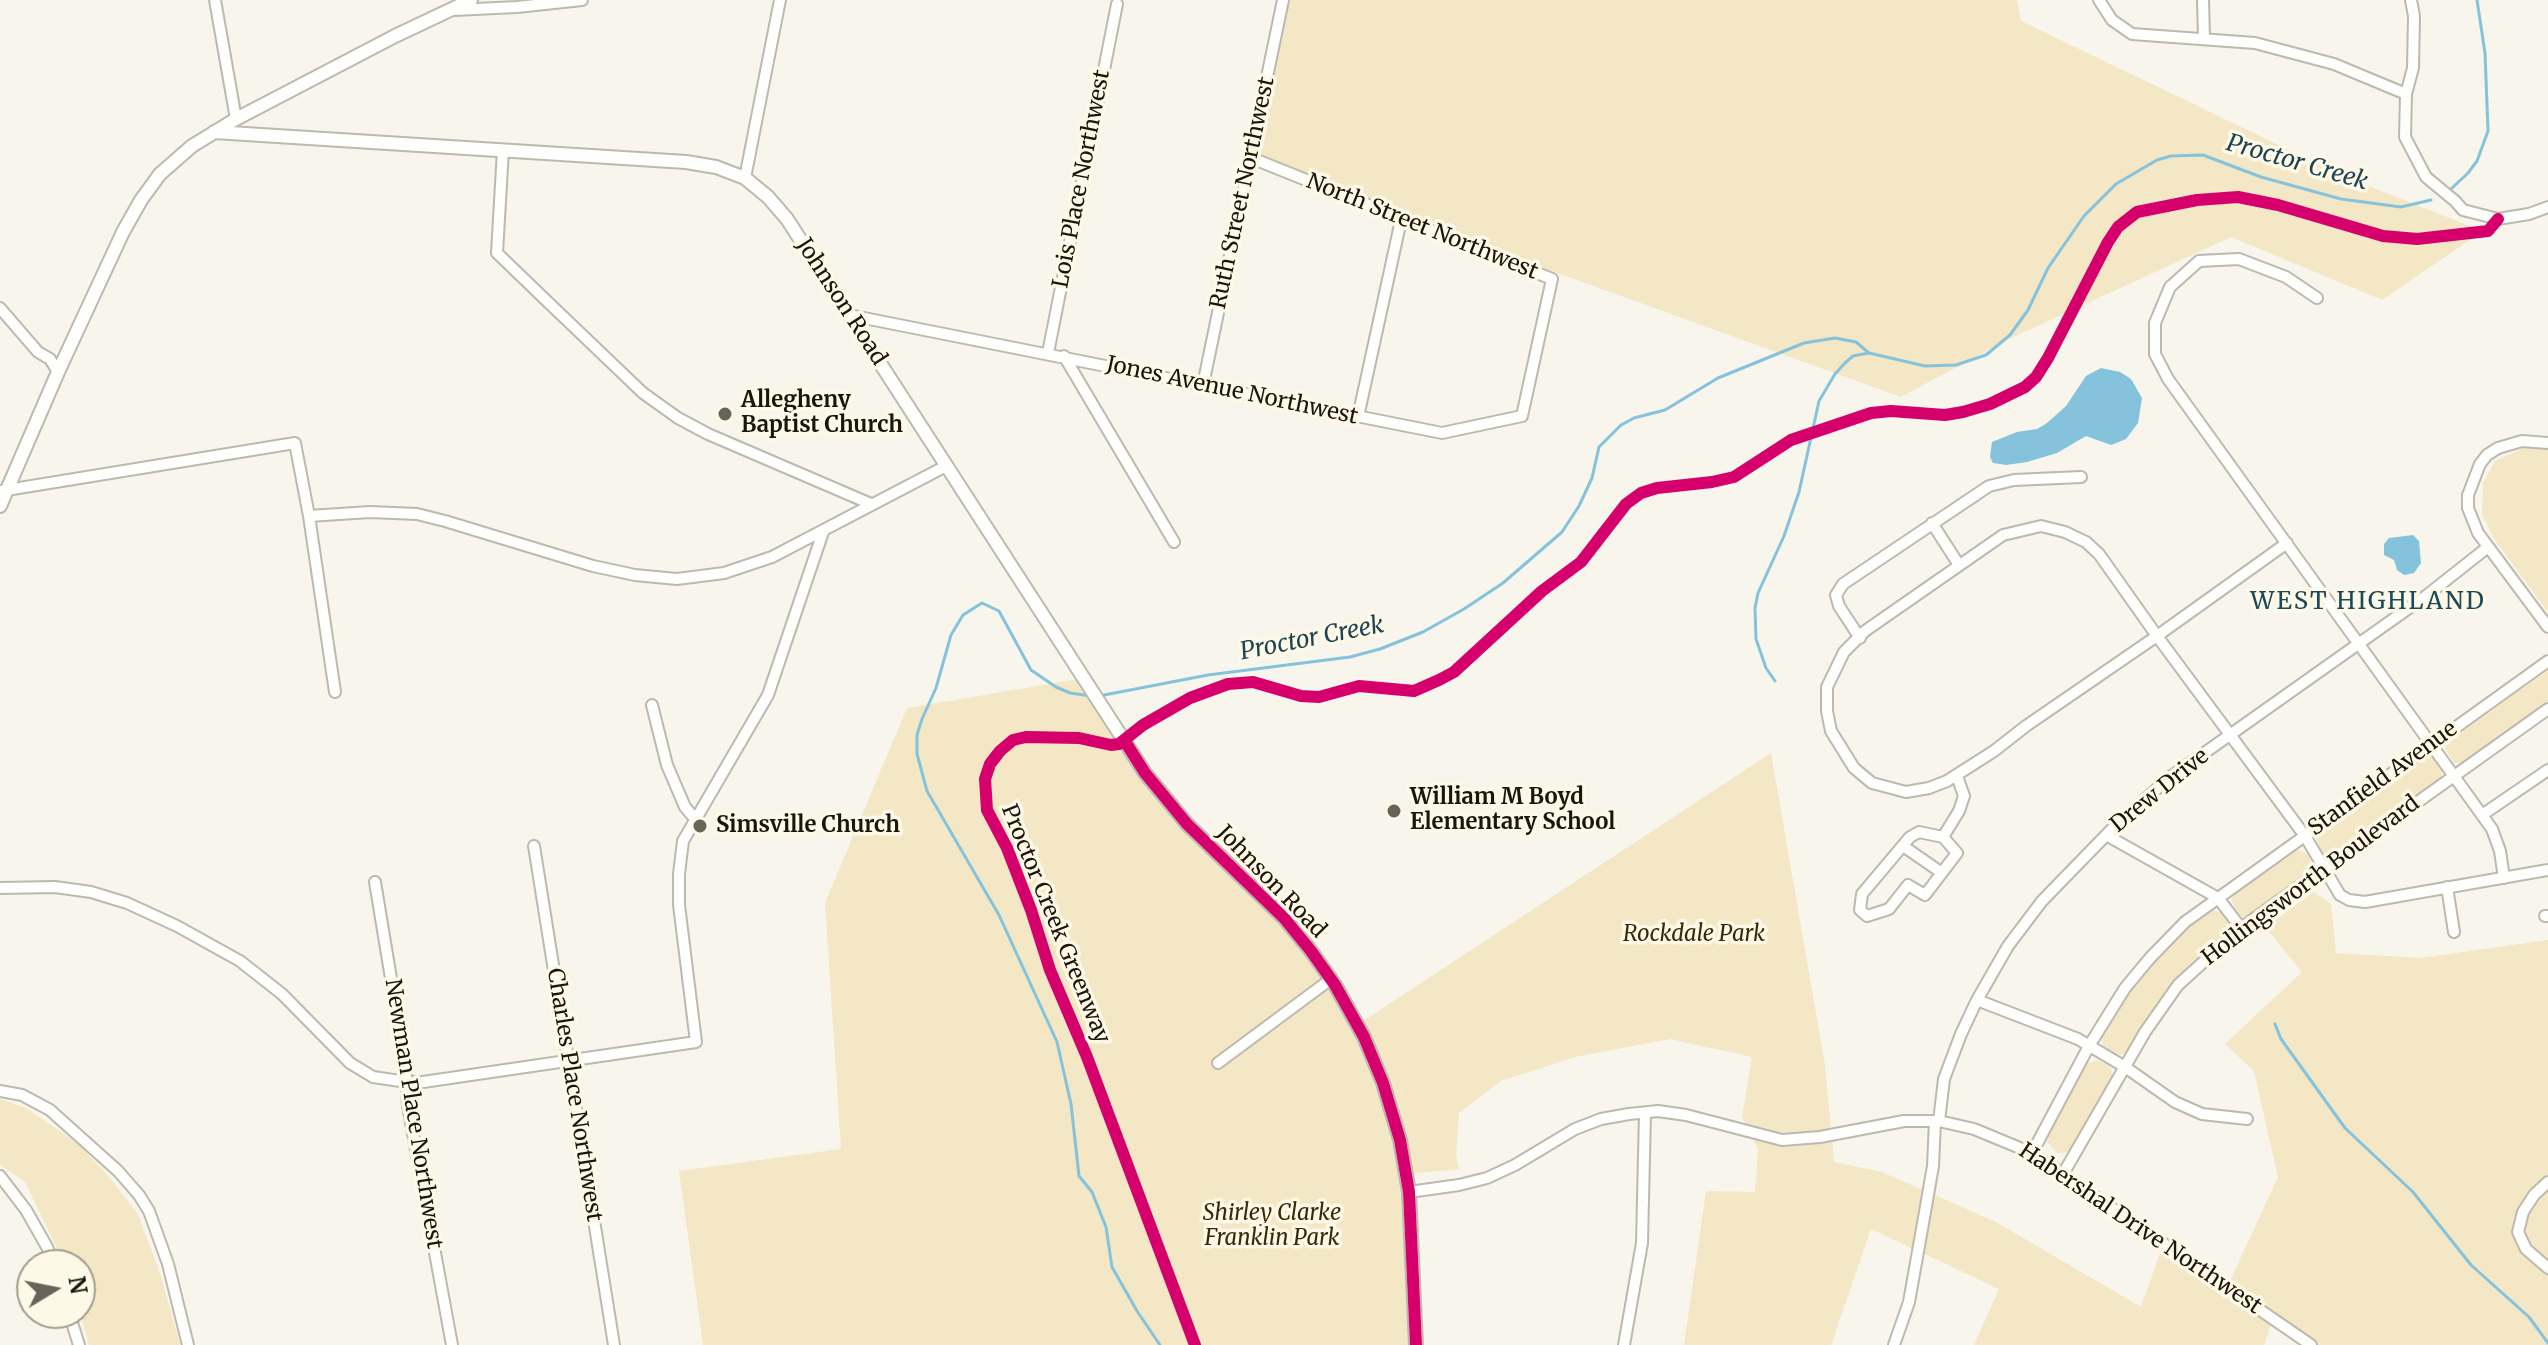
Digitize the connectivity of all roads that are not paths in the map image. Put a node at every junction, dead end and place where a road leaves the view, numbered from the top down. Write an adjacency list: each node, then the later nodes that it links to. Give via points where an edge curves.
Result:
1 (215, 0): 13 (street)
2 (471, 0): 10 (street)
3 (582, 0): 10 (street)
4 (780, 0): 17 (street)
5 (1283, 0): 16 (street, Ruth Street Northwest)
6 (2099, 0): 11 (street, via 2112,20 2132,34)
7 (2203, 0): 11 (street)
8 (2411, 0): 12 (street, via 2413,68)
9 (1117, 4): 24 (street, Lois Place Northwest)
10 (452, 10): 13 (street)
11 (2204, 38): 12 (street, via 2298,53)
12 (2406, 94): 18 (street, via 2405,137 2426,177 2463,210 2498,219)
13 (236, 119): 14 (street)
14 (214, 132): 15 (street, Johnson Road); 26 (street, via 169,166 141,200)
15 (503, 150): 17 (street, Johnson Road, via 686,162); 33 (street, via 497,253 552,306 643,393 678,418)
16 (1249, 157): 19 (street, North Street Northwest); 27 (street, Ruth Street Northwest)
17 (745, 178): 22 (street, Johnson Road, via 787,219)
18 (2548, 207)
19 (1401, 220): 23 (street, North Street Northwest, via 1552,279); 28 (street)
20 (2317, 298): 39 (street, via 2286,277 2239,259 2199,261 2170,287 2155,323 2155,354 2168,379)
21 (0, 308): 26 (street)
22 (849, 315): 24 (street, Jones Avenue Northwest); 30 (street, Johnson Road)
23 (1542, 324): 28 (street, Jones Avenue Northwest, via 1522,416 1442,433)
24 (1048, 353): 25 (street, Jones Avenue Northwest)
25 (1064, 356): 27 (street, Jones Avenue Northwest); 38 (street)
26 (58, 372): 32 (street)
27 (1203, 385): 28 (street, Jones Avenue Northwest)
28 (1358, 417)
29 (2548, 443): 40 (street, via 2522,441 2498,448 2480,464 2468,508)
30 (946, 466): 33 (street); 72 (street, Johnson Road, via 1145,773 1187,824 1284,918)
31 (2081, 477): 36 (street, via 1999,482)
32 (4, 490): 34 (street); 35 (street, via 295,443)
33 (871, 504): 37 (street)
34 (0, 506)
35 (309, 516): 37 (street, via 417,514 593,566 677,579 724,573); 47 (street)
36 (1932, 523): 41 (street); 44 (street, via 1843,584 1836,595)
37 (823, 532): 56 (street, via 768,695)
38 (1174, 542)
39 (2287, 543): 43 (street); 45 (street)
40 (2488, 547): 42 (street); 45 (street, Drew Drive)
41 (1959, 565): 43 (street, via 2003,535 2041,526 2065,532 2099,554); 44 (street)
42 (2548, 627)
43 (2157, 636): 50 (street); 54 (street)
44 (1860, 638): 54 (street, via 1844,652 1827,687 1827,711 1839,748 1872,783 1892,789 1929,788)
45 (2361, 644): 50 (street, Drew Drive); 51 (street)
46 (2548, 661): 51 (street, Stanfield Avenue)
47 (335, 692)
48 (652, 705): 56 (street, via 667,765)
49 (2548, 709): 53 (street, Hollingsworth Boulevard)
50 (2231, 735): 57 (street, Drew Drive, via 2169,778); 58 (street)
51 (2430, 744): 53 (street); 58 (street, Stanfield Avenue)
52 (2548, 770): 55 (street)
53 (2452, 775): 55 (street); 62 (street, Hollingsworth Boulevard)
54 (1957, 776): 59 (street, via 1964,796)
55 (2482, 815): 65 (street, via 2500,851)
56 (696, 820): 75 (street, via 683,841 679,905 696,1042)
57 (2106, 835): 69 (street); 73 (street, Drew Drive, via 2042,901)
58 (2305, 836): 62 (street); 69 (street, Stanfield Avenue)
59 (1943, 837): 61 (street, via 1919,832); 64 (street, via 1957,853)
60 (534, 846): 75 (street, Charles Place Northwest)
61 (1903, 846): 64 (street); 64 (street, via 1862,894 1860,910 1867,916 1889,909 1908,885 1925,895)
62 (2323, 869): 67 (street, via 2349,900 2365,902); 70 (street, Hollingsworth Boulevard)
63 (2548, 870): 65 (street)
64 (1942, 873)
65 (2504, 878): 67 (street)
66 (375, 882): 78 (street, Newman Place Northwest)
67 (2447, 887): 71 (street)
68 (0, 888): 78 (street, via 91,892 177,926 240,961 282,994 350,1063 373,1077)
69 (2218, 898): 70 (street); 74 (street, Stanfield Avenue, via 2150,958)
70 (2241, 928): 77 (street, Hollingsworth Boulevard, via 2178,985)
71 (2454, 932)
72 (1331, 979): 76 (street); 87 (street, Johnson Road, via 1383,1083)
73 (1977, 1000): 74 (street); 82 (street, Drew Drive, via 1944,1079)
74 (2089, 1046): 77 (street); 83 (street, Stanfield Avenue)
75 (567, 1062): 78 (street); 92 (street, Charles Place Northwest)
76 (1218, 1063)
77 (2125, 1067): 81 (street, via 2202,1114); 84 (street, Hollingsworth Boulevard)
78 (407, 1082): 91 (street, Newman Place Northwest)
79 (0, 1091): 90 (street, via 22,1095 50,1110 139,1195 168,1264)
80 (1645, 1113): 82 (street, Habershal Drive Northwest, via 1686,1115 1782,1140 1904,1121); 87 (street, Habershal Drive Northwest, via 1575,1129 1487,1178); 94 (street, via 1642,1243)
81 (2247, 1119)
82 (1937, 1121): 83 (street, Habershal Drive Northwest, via 1974,1129); 95 (street, Drew Drive, via 1909,1302)
83 (2032, 1153): 84 (street, Habershal Drive Northwest)
84 (2063, 1174): 96 (street, Habershal Drive Northwest)
85 (0, 1176): 88 (street)
86 (2548, 1182): 89 (street, via 2523,1212 2518,1232 2526,1249)
87 (1409, 1192): 93 (street, Johnson Road)
88 (46, 1249)
89 (2548, 1268)
90 (188, 1345)
91 (452, 1345)
92 (614, 1345)
93 (1416, 1345)
94 (1624, 1345)
95 (1894, 1345)
96 (2311, 1345)

